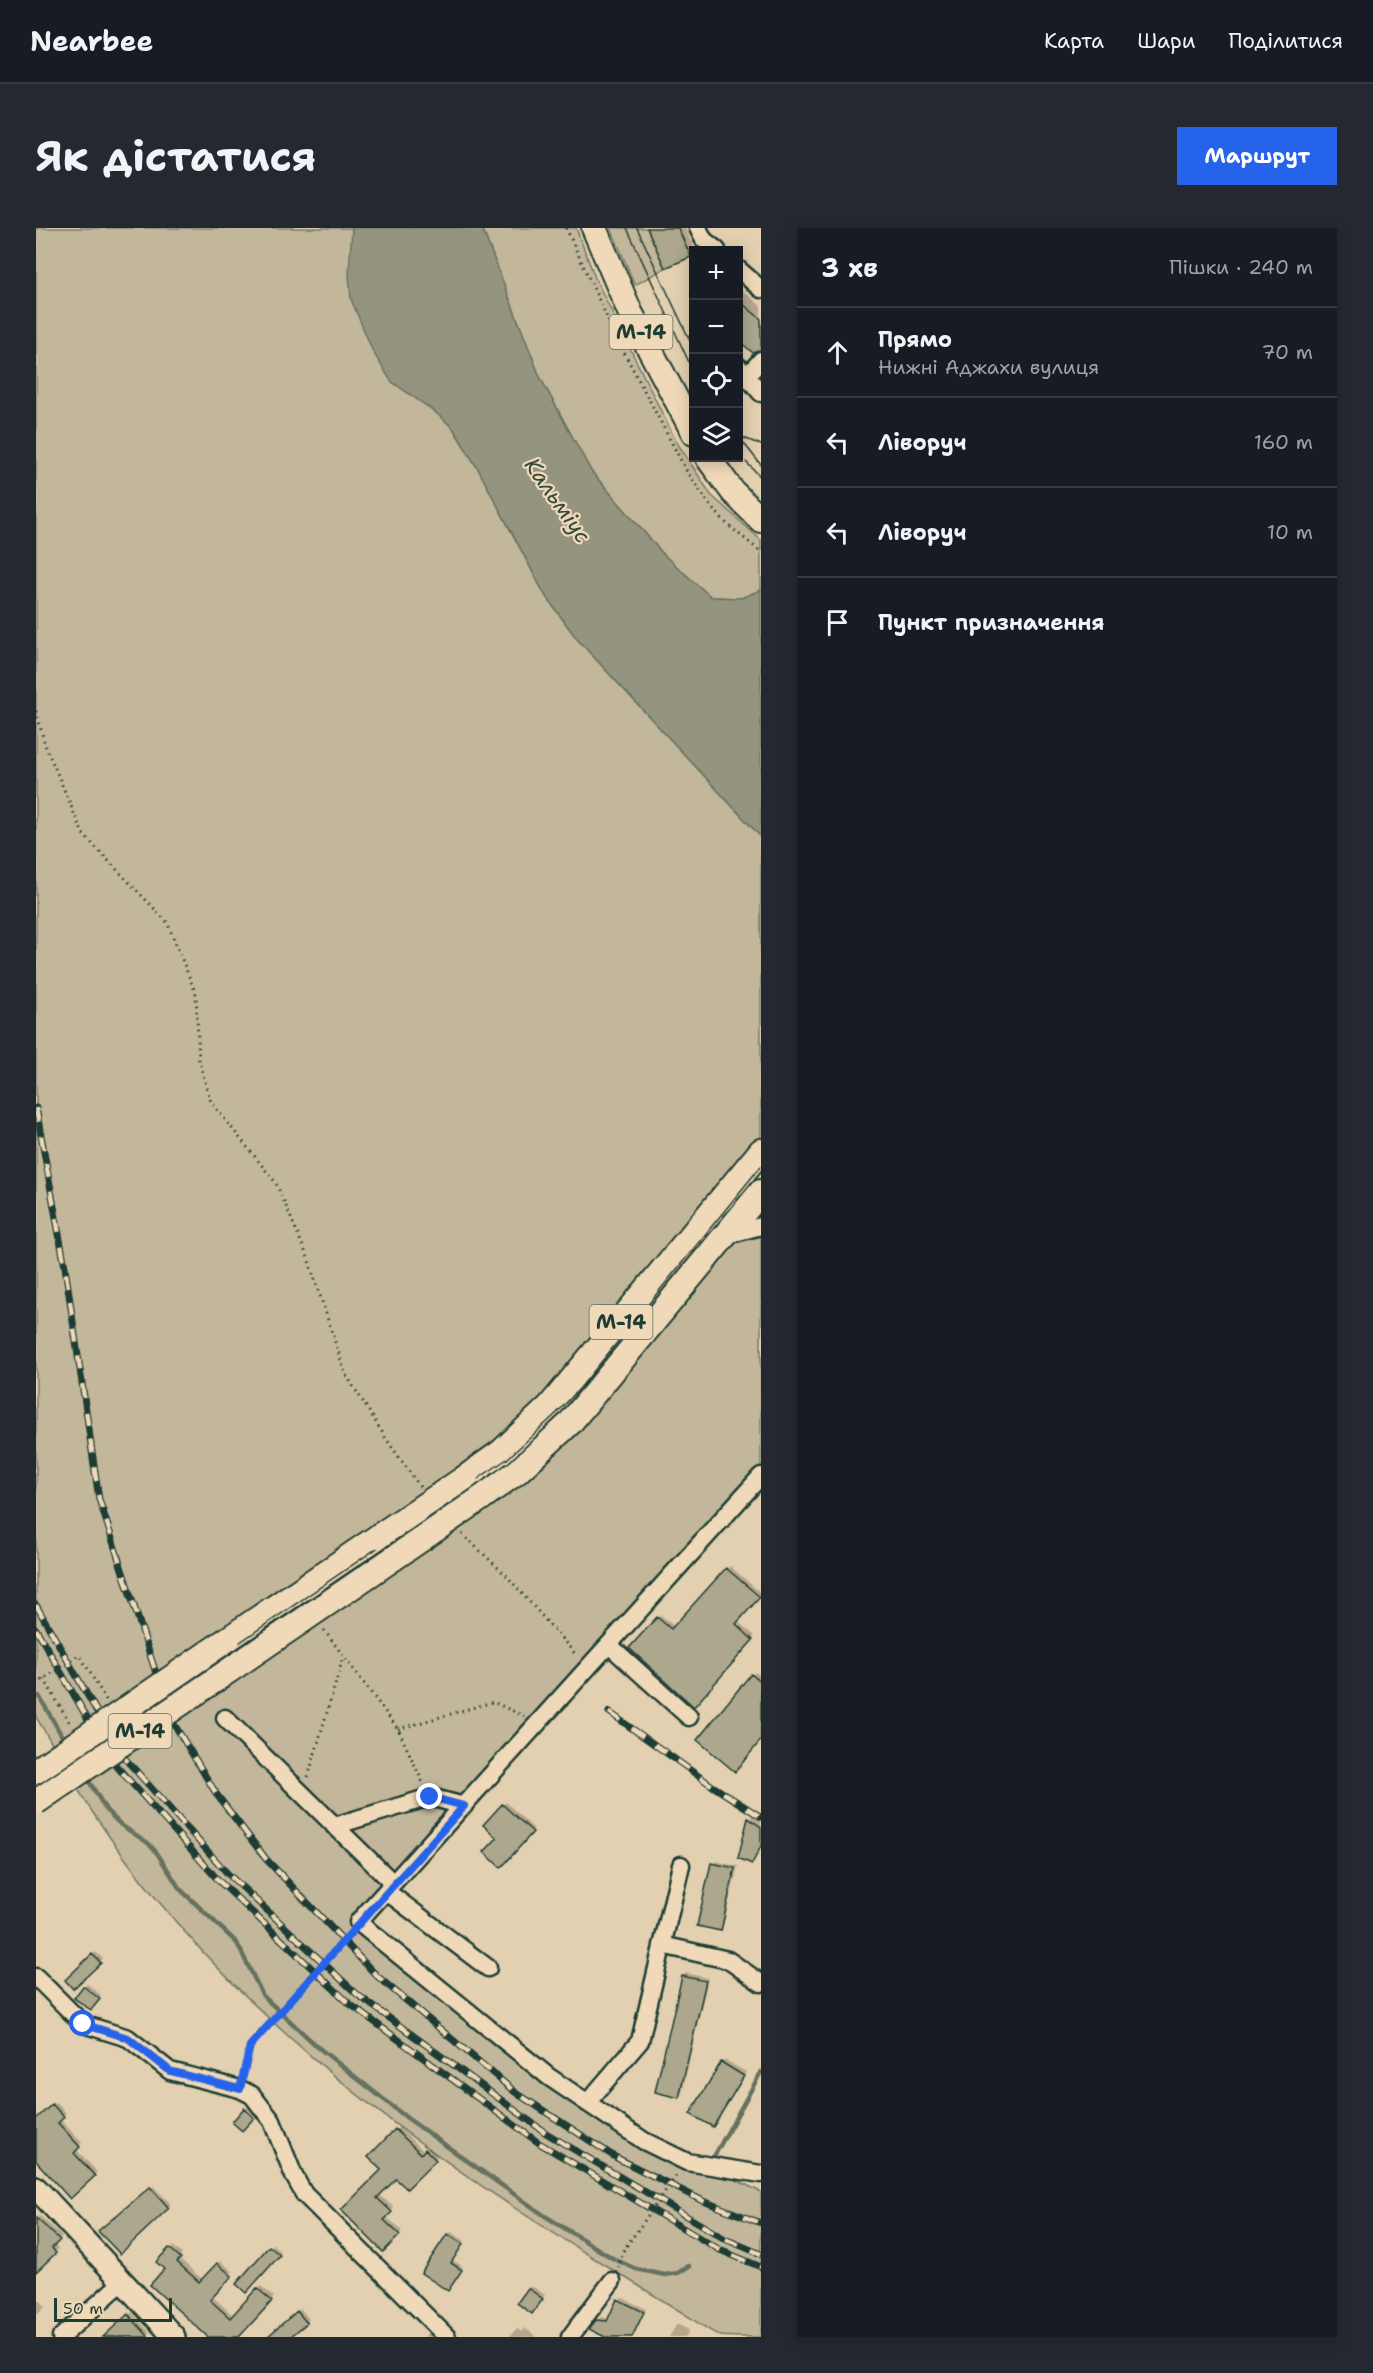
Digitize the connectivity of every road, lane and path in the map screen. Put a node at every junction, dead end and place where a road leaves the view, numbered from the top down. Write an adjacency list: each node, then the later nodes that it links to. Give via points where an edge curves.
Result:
1 (594, 228): 9 (highway, М-14, via 630,312)
2 (698, 228): 3 (street)
3 (712, 246)
4 (743, 273): 5 (street)
5 (761, 289)
6 (761, 360): 7 (street)
7 (743, 371): 8 (street)
8 (761, 393)
9 (689, 425)
10 (711, 462): 11 (highway)
11 (761, 520)
12 (36, 711): 18 (path, via 45,745 83,834 167,922 196,994 199,1061 211,1102 276,1183 308,1258 345,1373)
13 (761, 1151): 32 (highway, М-14, bridge, via 558,1398 527,1430 466,1477)
14 (761, 1192): 16 (highway, М-14)
15 (761, 1226): 16 (street)
16 (724, 1237): 35 (highway, М-14, bridge, via 569,1424 526,1464)
17 (761, 1476): 21 (street)
18 (421, 1487)
19 (460, 1532): 23 (path, via 506,1575)
20 (326, 1633): 22 (path)
21 (609, 1645): 23 (street); 27 (street)
22 (343, 1658): 31 (path); 33 (path)
23 (588, 1669): 29 (street)
24 (44, 1679): 25 (path); 26 (path, via 81,1657); 30 (path)
25 (36, 1684)
26 (107, 1702)
27 (689, 1717)
28 (225, 1718): 33 (street)
29 (539, 1722): 31 (path, via 493,1702); 36 (street)
30 (72, 1726)
31 (398, 1729): 34 (path)
32 (36, 1770)
33 (302, 1796): 37 (street)
34 (430, 1797): 36 (street); 37 (street)
35 (36, 1802)
36 (464, 1806): 39 (street)
37 (334, 1826): 39 (street)
38 (681, 1865): 41 (street)
39 (390, 1887): 40 (street); 42 (street)
40 (358, 1922): 45 (path, via 250,2046); 46 (street, via 549,2077)
41 (662, 1945): 44 (street, via 728,1960); 46 (street, via 640,2041)
42 (488, 1968)
43 (36, 1977): 45 (street, via 83,2024 128,2038 170,2071)
44 (761, 1983)
45 (240, 2089): 54 (street, via 260,2103 272,2121 304,2194)
46 (587, 2103): 47 (street, via 644,2141)
47 (687, 2162): 48 (street); 50 (path, via 623,2251)
48 (761, 2174)
49 (36, 2188): 51 (main road)
50 (614, 2276): 55 (street)
51 (121, 2283): 52 (street); 53 (main road)
52 (61, 2337)
53 (174, 2337)
54 (447, 2337)
55 (570, 2337)

